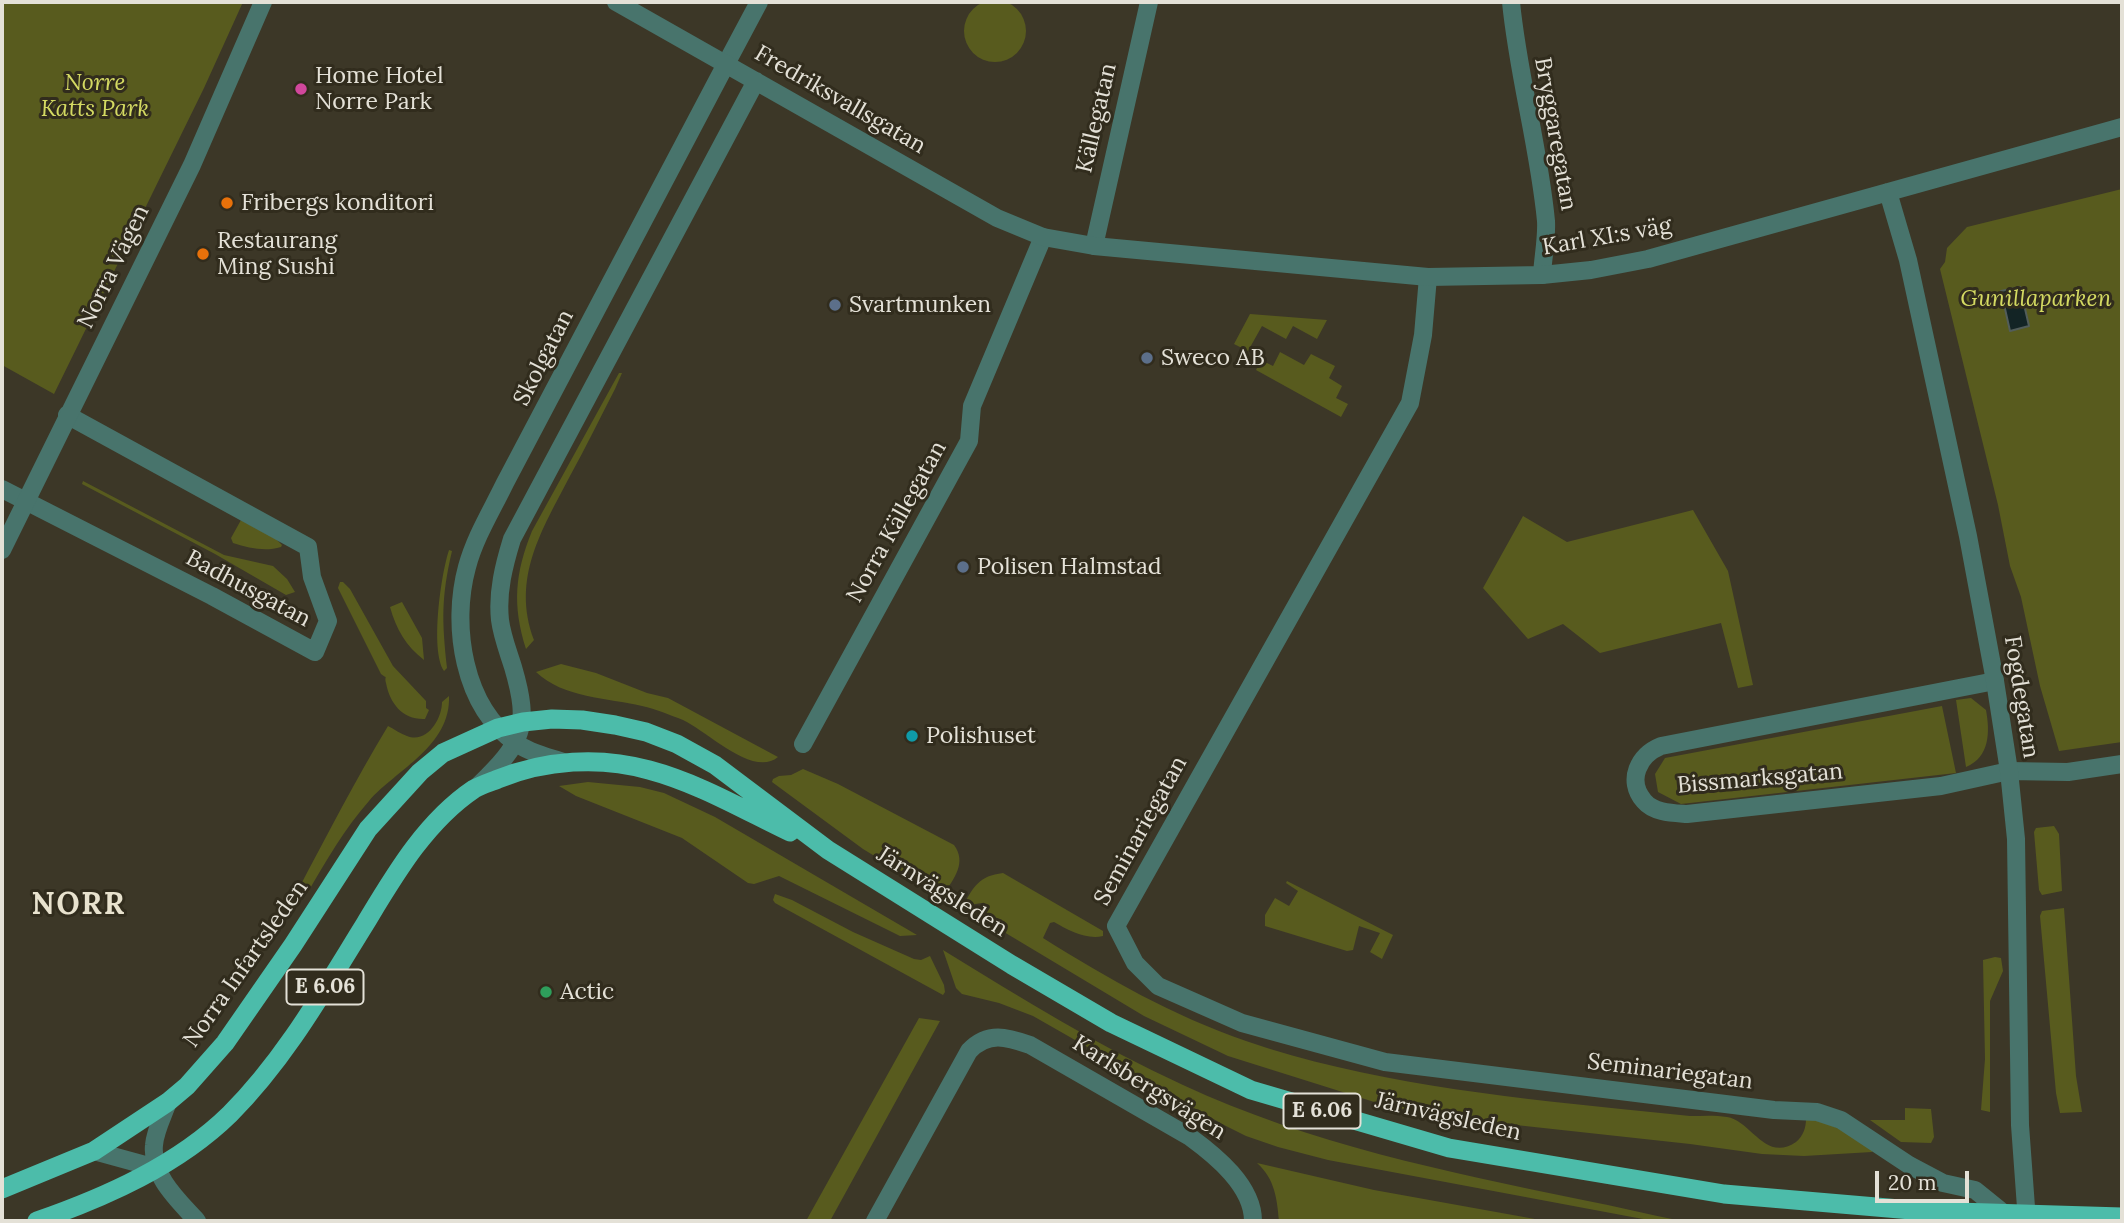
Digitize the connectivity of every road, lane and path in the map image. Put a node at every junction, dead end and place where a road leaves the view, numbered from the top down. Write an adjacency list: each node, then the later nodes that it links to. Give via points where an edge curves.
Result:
1 (263, 2): 14 (street, Norra Vägen, via 192,165)
2 (615, 2): 6 (street, Fredriksvallsgatan)
3 (759, 2): 6 (street, Skolgatan)
4 (1149, 2): 11 (street, Källegatan)
5 (1511, 2): 12 (street, Bryggaregatan, via 1546,224)
6 (726, 64): 7 (street, Fredriksvallsgatan); 20 (street, Skolgatan, via 505,483 468,563 462,597 463,651 480,703)
7 (756, 82): 10 (street, Fredriksvallsgatan, via 997,218); 19 (street, via 512,539 500,592 500,620 522,699)
8 (2122, 127): 9 (street, Karl XI:s väg)
9 (1888, 192): 12 (street, Karl XI:s väg, via 1648,259); 18 (street, Fogdegatan, via 1908,260)
10 (1043, 237): 11 (street, Karl XI:s väg); 22 (street, Norra Källegatan, via 972,406 970,442)
11 (1094, 246): 13 (street, Karl XI:s väg)
12 (1542, 275): 13 (street, Karl XI:s väg)
13 (1428, 277): 32 (street, Seminariegatan, via 1410,403 1116,926 1135,963 1158,986 1242,1023 1385,1062 1818,1112 1841,1120 1943,1183 1975,1190)
14 (67, 415): 16 (street, Norra Vägen); 16 (street, Badhusgatan, via 307,547 328,621 315,652)
15 (2, 489): 16 (street, Badhusgatan)
16 (26, 503): 17 (street, Norra Vägen)
17 (2, 550)
18 (1995, 681): 25 (street, Fogdegatan); 25 (street, Bissmarksgatan, via 1661,746 1642,758 1636,779 1644,802 1687,814 1941,786)
19 (523, 722): 20 (highway, Järnvägsleden / E 6.06); 21 (street); 27 (highway, Järnvägsleden / E 6.06, via 582,720 646,732 677,744 715,765)
20 (498, 728): 21 (street, Skolgatan); 28 (highway, Norra Infartsleden / E 6.06, via 443,753 391,801 225,1043)
21 (516, 744): 23 (street, Skolgatan); 26 (street)
22 (803, 744)
23 (566, 763): 26 (highway, Järnvägsleden / E 6.06, via 539,766); 27 (highway, Järnvägsleden / E 6.06, via 610,763 649,770 692,785)
24 (2122, 764): 25 (street, Bissmarksgatan, via 2068,772)
25 (2009, 771): 33 (street, Fogdegatan, via 2016,839)
26 (475, 788): 30 (highway, E 6.06, via 444,815 404,862 307,1017 261,1079 206,1136)
27 (828, 850): 32 (highway, Järnvägsleden / E 6.06, via 1111,1023 1251,1090 1449,1148 1724,1195 1923,1211)
28 (168, 1102): 29 (highway, Norra Infartsleden / E 6.06); 30 (street, via 154,1146)
29 (94, 1151): 30 (street); 31 (highway, Norra Infartsleden / E 6.06)
30 (156, 1168): 35 (highway, E 6.06, via 104,1195); 36 (street)
31 (2, 1189)
32 (2001, 1212): 33 (highway, Järnvägsleden / E 6.06)
33 (2027, 1217): 34 (highway, Järnvägsleden / E 6.06)
34 (2122, 1217)
35 (37, 1221)
36 (197, 1221)
37 (875, 1221): 38 (street, Karlsbergsvägen, via 970,1051 987,1038 1007,1037 1042,1051 1215,1155 1240,1183)
38 (1253, 1221)

